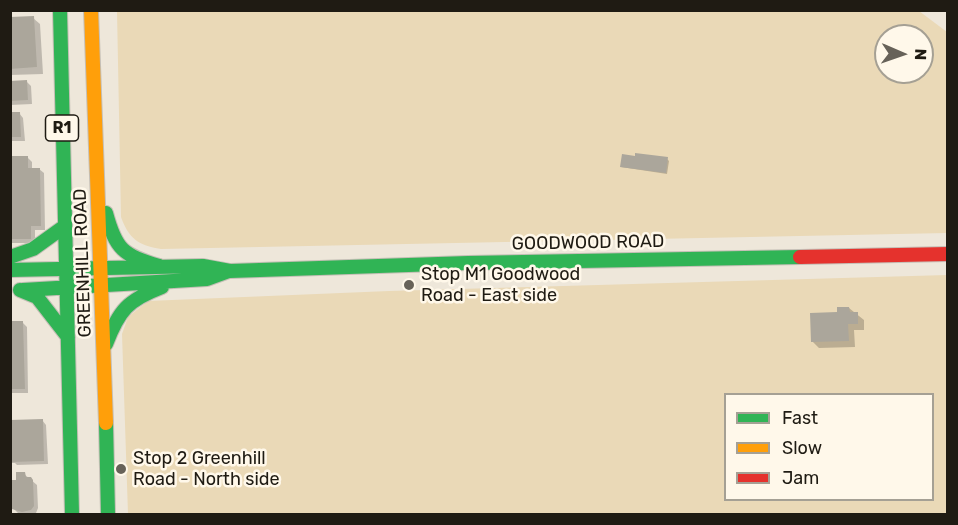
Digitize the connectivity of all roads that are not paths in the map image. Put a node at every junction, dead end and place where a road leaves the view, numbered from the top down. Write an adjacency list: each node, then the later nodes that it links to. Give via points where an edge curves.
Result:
1 (60, 10): 4 (main road, GREENHILL ROAD / R1)
2 (82, 10): 4 (main road, via 78,28)
3 (91, 10): 5 (main road, GREENHILL ROAD / R1)
4 (60, 30): 6 (main road, GREENHILL ROAD / R1)
5 (98, 182): 9 (main road, via 113,236 122,249 130,256); 10 (main road, GREENHILL ROAD / R1)
6 (65, 226): 8 (main road, via 38,248); 11 (main road, GREENHILL ROAD / R1)
7 (948, 254): 13 (main road, GOODWOOD ROAD)
8 (10, 257)
9 (159, 266): 10 (main road, GOODWOOD ROAD); 13 (main road, GOODWOOD ROAD, via 203,266)
10 (101, 267): 11 (main road, GOODWOOD ROAD); 15 (main road, GREENHILL ROAD / R1)
11 (66, 269): 12 (main road, GOODWOOD ROAD); 16 (main road, GREENHILL ROAD / R1)
12 (10, 270)
13 (230, 271): 14 (main road, GOODWOOD ROAD, via 207,279)
14 (177, 282): 15 (main road, GOODWOOD ROAD); 19 (main road, via 127,303 117,315)
15 (102, 286): 16 (main road, GOODWOOD ROAD); 19 (main road, GREENHILL ROAD / R1)
16 (66, 287): 17 (main road, GOODWOOD ROAD); 18 (main road, GREENHILL ROAD / R1)
17 (15, 290): 18 (main road, via 37,297)
18 (68, 337): 20 (main road, GREENHILL ROAD / R1)
19 (105, 349): 21 (main road, GREENHILL ROAD / R1)
20 (72, 514)
21 (108, 514)

